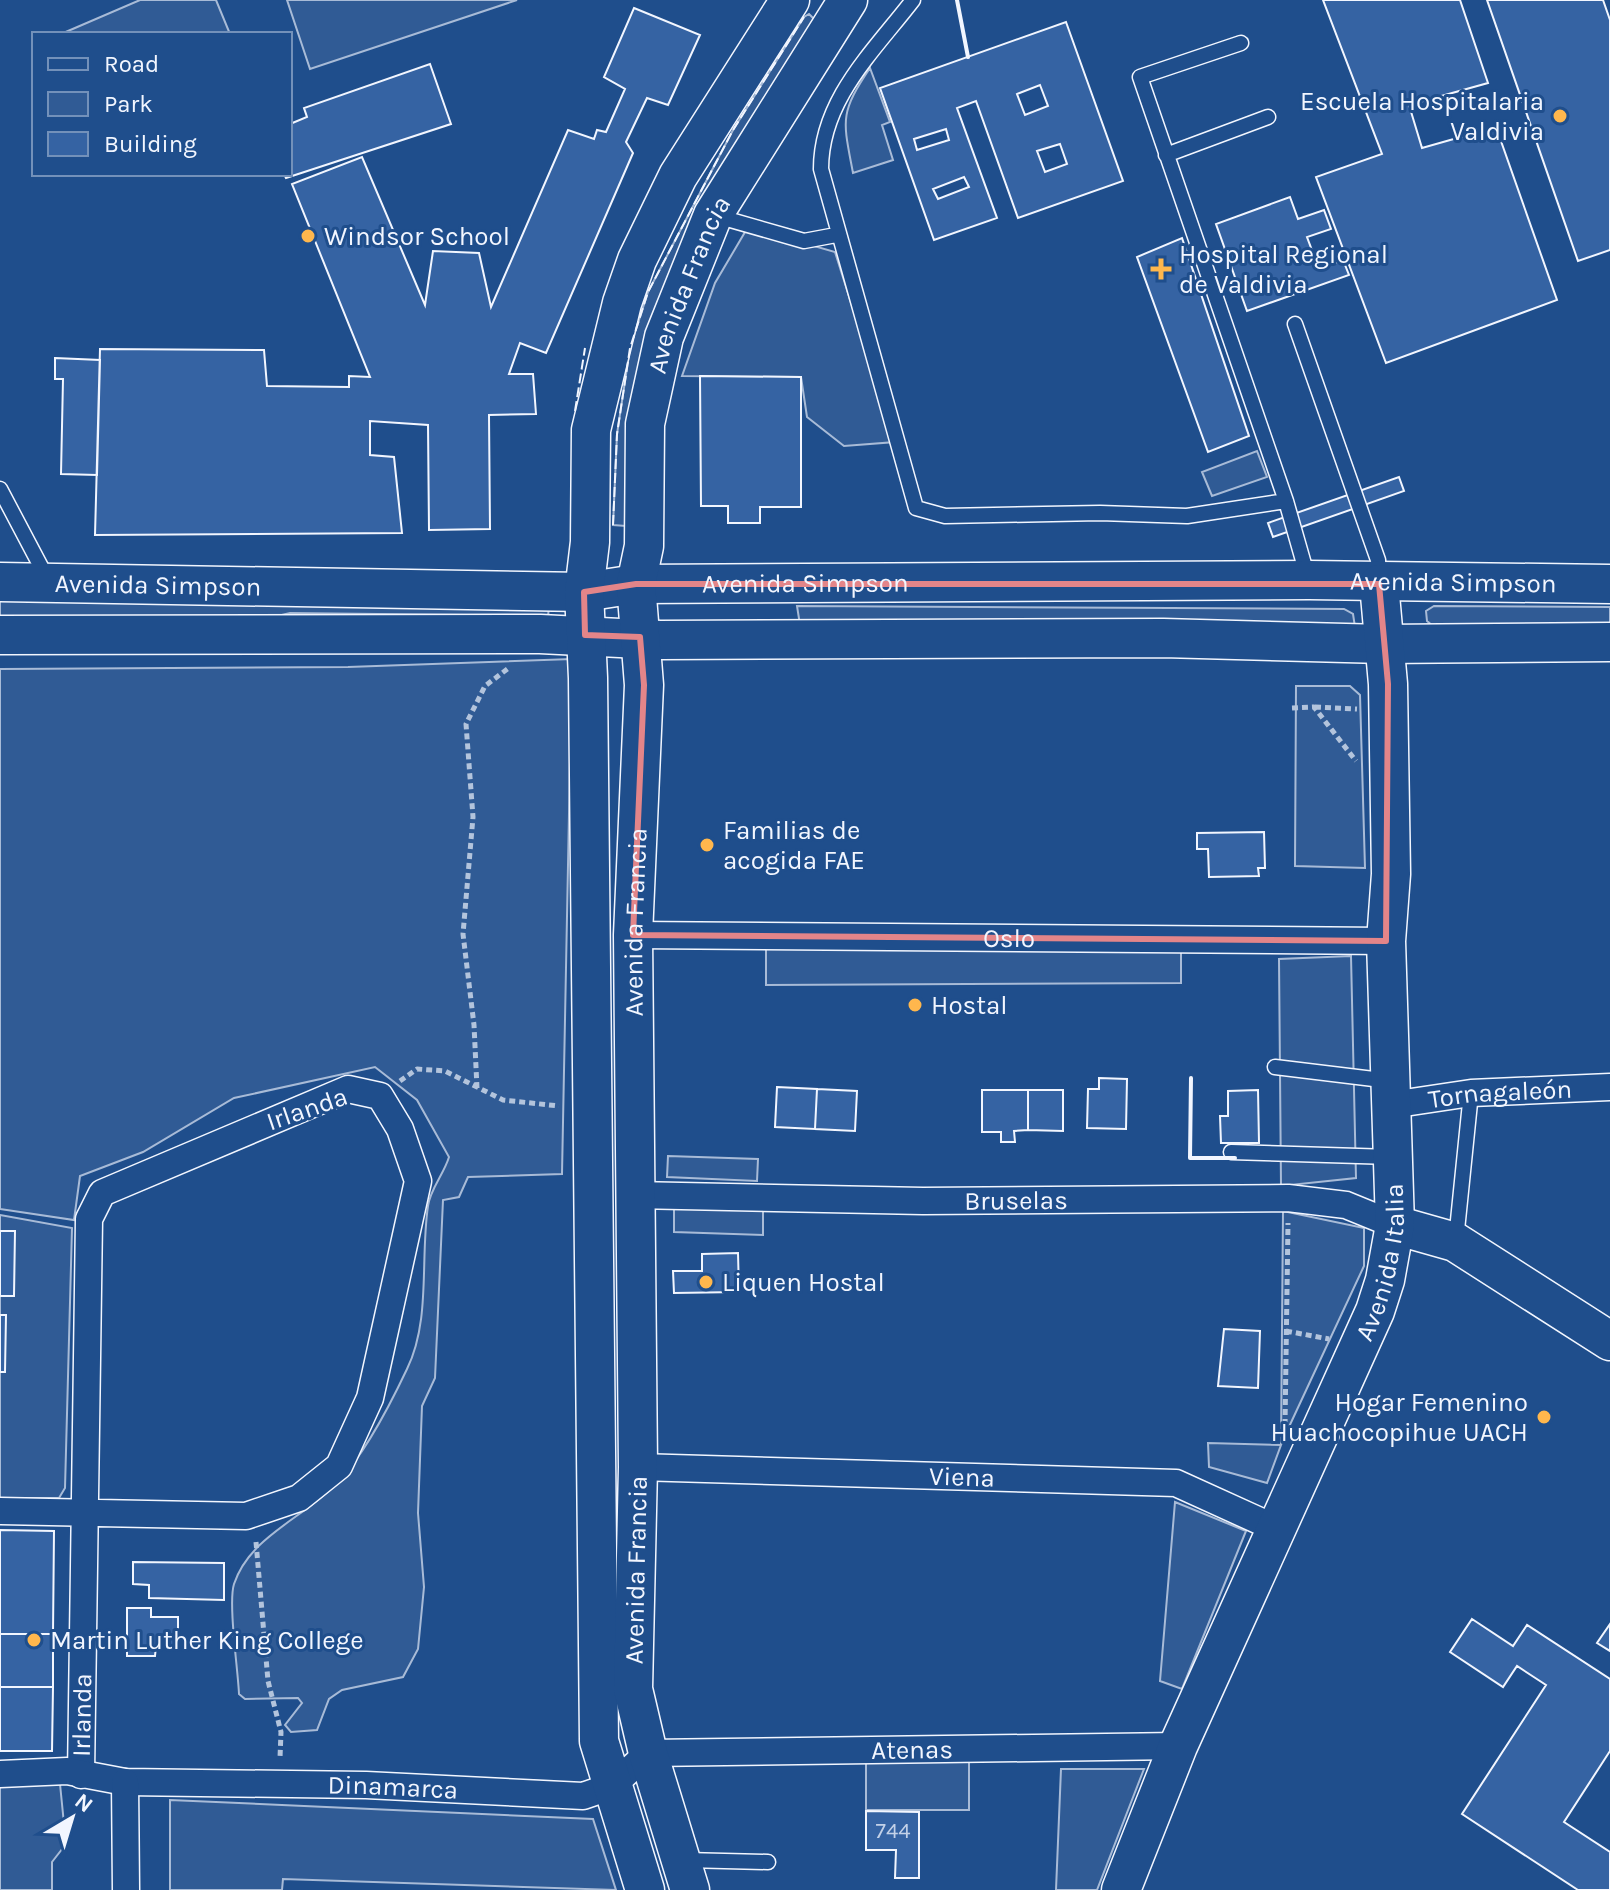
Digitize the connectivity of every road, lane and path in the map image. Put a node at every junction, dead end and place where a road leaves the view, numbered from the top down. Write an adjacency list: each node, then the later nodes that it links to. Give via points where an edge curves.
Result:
1 (790, 0): 18 (main road, Avenida Francia, via 678,176 622,303 591,430)
2 (848, 0): 7 (main road, Avenida Francia)
3 (913, 0): 8 (lane, via 838,97 824,130 821,169)
4 (1241, 43): 6 (lane, via 1140,77)
5 (1268, 117): 6 (lane)
6 (1166, 155): 11 (lane)
7 (713, 215): 8 (lane, via 804,241); 15 (main road, Avenida Francia, via 653,373 645,424 644,546)
8 (836, 235): 11 (lane, via 916,508 945,516 1187,516)
9 (1295, 324): 16 (lane, via 1378,560)
10 (0, 489): 14 (lane)
11 (1286, 501): 12 (lane)
12 (1309, 580): 15 (main road, Avenida Simpson); 16 (main road, Avenida Simpson)
13 (0, 582): 14 (main road, Avenida Simpson)
14 (51, 583): 18 (main road, Avenida Simpson)
15 (636, 584): 18 (main road, Avenida Simpson); 21 (main road, Avenida Francia)
16 (1379, 584): 17 (main road, Avenida Simpson); 23 (main road, Avenida Italia)
17 (1610, 584)
18 (584, 592): 20 (main road, Avenida Francia)
19 (0, 635): 20 (main road, Avenida Simpson)
20 (585, 635): 21 (main road, Avenida Simpson); 59 (main road, Avenida Francia, via 599,1741)
21 (640, 637): 23 (main road, Avenida Simpson); 29 (main road, Avenida Francia, via 644,685)
22 (1610, 642): 23 (main road, Avenida Simpson)
23 (1383, 644): 30 (main road, Avenida Italia, via 1391,874)
24 (515, 663): 33 (path, via 485,686 466,724 473,817 463,934)
25 (1314, 707): 26 (path); 27 (path); 28 (path)
26 (1292, 708)
27 (1370, 709)
28 (1362, 768)
29 (633, 935): 30 (street, Oslo); 40 (main road, Avenida Francia)
30 (1386, 941): 34 (main road, Avenida Italia)
31 (1275, 1067): 34 (lane)
32 (1610, 1087): 35 (street, Tornagaleón)
33 (477, 1088): 36 (path, via 445,1071 417,1069); 37 (path, via 503,1100)
34 (1391, 1093): 35 (street, Tornagaleón); 39 (main road, Avenida Italia)
35 (1471, 1093): 43 (lane)
36 (380, 1096): 50 (street, Irlanda, via 348,1089 102,1193 89,1219); 51 (street, Irlanda, via 400,1129 418,1181 370,1398 339,1466 299,1498)
37 (572, 1106)
38 (1231, 1152): 39 (lane)
39 (1394, 1157): 42 (main road, Avenida Italia)
40 (634, 1195): 41 (street, Bruselas, via 923,1201); 48 (main road, Avenida Francia)
41 (1288, 1198): 42 (street, Bruselas, via 1346,1205); 44 (path)
42 (1395, 1225): 43 (main road); 52 (main road, Avenida Italia, via 1375,1311)
43 (1455, 1242): 45 (main road)
44 (1286, 1331): 46 (path, via 1336,1340); 47 (path)
45 (1610, 1341)
46 (1329, 1354)
47 (1285, 1434)
48 (638, 1467): 52 (street, Viena, via 1176,1483); 54 (main road, Avenida Francia, via 633,1689)
49 (0, 1511): 50 (street)
50 (87, 1511): 51 (street, Irlanda); 57 (street, Irlanda)
51 (258, 1513): 55 (path, via 255,1560 268,1681 281,1732)
52 (1275, 1528): 53 (main road, Avenida Italia)
53 (1178, 1746): 54 (street, Atenas); 64 (main road, Avenida Italia)
54 (648, 1753): 59 (street, Dinamarca); 61 (main road, Avenida Francia)
55 (280, 1760)
56 (0, 1774): 57 (street, Dinamarca)
57 (81, 1775): 58 (street, Dinamarca)
58 (125, 1782): 59 (street, Dinamarca, via 366,1785 583,1796); 62 (street, Irlanda)
59 (612, 1786): 63 (main road, Avenida Francia)
60 (768, 1862): 61 (lane)
61 (685, 1875)
62 (126, 1890)
63 (645, 1890)
64 (1121, 1890)

